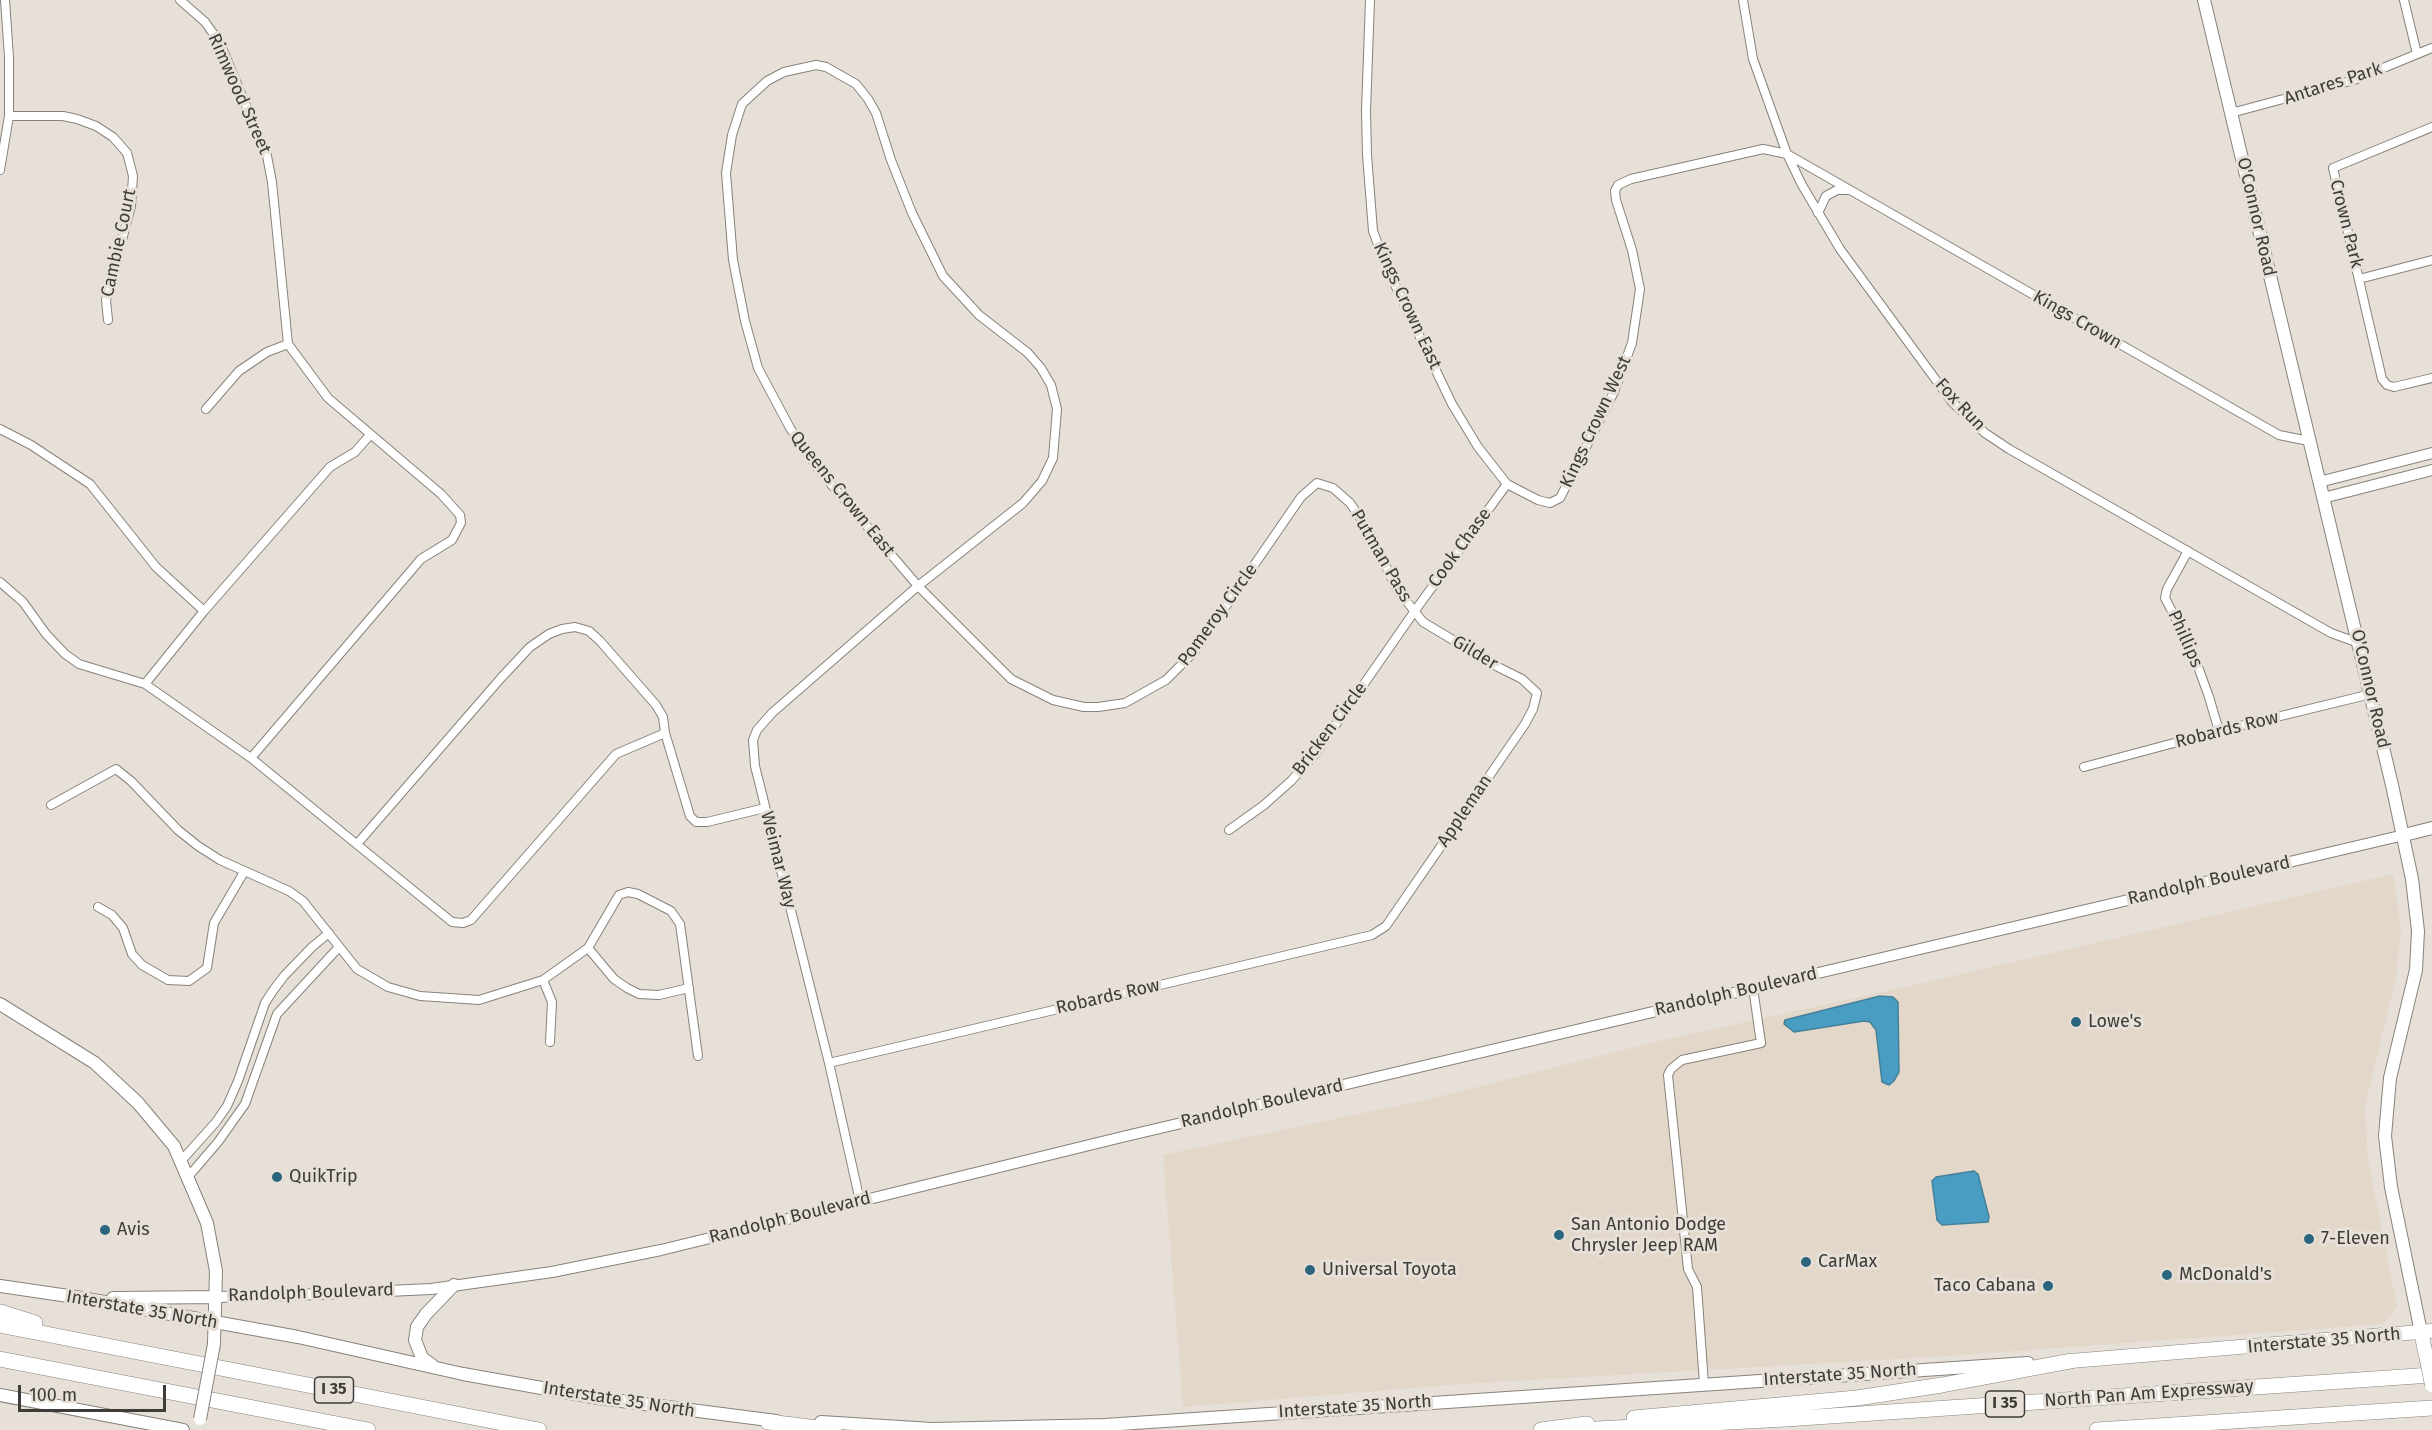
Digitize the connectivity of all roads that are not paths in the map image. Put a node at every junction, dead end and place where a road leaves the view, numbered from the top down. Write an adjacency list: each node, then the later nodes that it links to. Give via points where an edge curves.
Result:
1 (5, 0): 10 (street)
2 (180, 0): 20 (street, Rimwood Street, via 205,22 220,43 267,156)
3 (1370, 0): 30 (street, Kings Crown East, via 1366,155 1373,231 1452,404)
4 (1743, 0): 12 (street, Fox Run, via 1753,59)
5 (2204, 0): 9 (main road, O'Connor Road)
6 (2404, 0): 8 (street)
7 (2432, 48): 8 (street, Antares Park)
8 (2416, 54): 9 (street, Antares Park, via 2354,80)
9 (2231, 113): 25 (main road, O'Connor Road)
10 (9, 116): 13 (street); 19 (street, Cambie Court, via 77,119 113,137 127,153 133,176 131,206 106,300)
11 (2432, 127): 18 (street, Crown Park, via 2333,168)
12 (1787, 154): 14 (street, Kings Crown, via 1763,149); 15 (street, Kings Crown); 16 (street, Fox Run)
13 (0, 170)
14 (1618, 185): 30 (street, Kings Crown West, via 1616,200 1640,289 1632,343 1621,373 1560,498 1538,501)
15 (1848, 190): 16 (street, via 1826,196); 25 (street, Kings Crown, via 2279,435)
16 (1818, 213): 32 (street, Fox Run, via 1931,375 1968,418 2009,449)
17 (2432, 260): 18 (street, Crown Park)
18 (2359, 279): 21 (street, Crown Park, via 2382,380 2394,387)
19 (108, 320)
20 (288, 344): 22 (street, via 239,370); 24 (street, via 328,398)
21 (2432, 378)
22 (206, 409)
23 (0, 429): 35 (street, via 31,444 90,484 156,567)
24 (370, 435): 35 (street, via 355,452 330,467); 43 (street, via 448,501 460,515 460,523 452,540 407,575)
25 (2309, 441): 28 (main road, O'Connor Road)
26 (2432, 453): 28 (street)
27 (2432, 470): 31 (street)
28 (2319, 482): 31 (main road, O'Connor Road)
29 (1317, 483): 34 (street, Pomeroy Circle, via 1301,497 1195,651 1166,681 1125,703 1076,705 1024,687 1011,679); 36 (street, Putman Pass, via 1333,488 1350,503 1370,532 1396,588)
30 (1507, 484): 36 (street, Cook Chase)
31 (2323, 498): 37 (main road, O'Connor Road)
32 (2188, 551): 37 (street, Fox Run, via 2331,633); 41 (street, Phillips, via 2165,598 2192,650)
33 (0, 582): 38 (street, via 23,602 64,654 79,664)
34 (918, 586): 34 (street, Queens Crown East, via 818,470 789,428 758,368 745,321 733,260 726,173 742,104 758,88 784,72 816,65 856,84 876,113 908,204 943,276 979,315 1028,353 1051,385 1057,409 1056,441 1042,482 1023,503); 46 (street, Weimar Way, via 757,730 753,751)
35 (204, 611): 38 (street)
36 (1414, 612): 39 (street, Gilder, via 1433,628 1522,679); 48 (street, Bricken Circle, via 1316,753 1264,805)
37 (2359, 643): 40 (main road, O'Connor Road)
38 (145, 684): 43 (street)
39 (1537, 693): 53 (street, Appleman, via 1525,724)
40 (2371, 694): 41 (street, Robards Row); 49 (main road, O'Connor Road)
41 (2219, 731): 44 (street, Robards Row)
42 (665, 733): 46 (street, via 690,816 696,822); 50 (street, via 616,754 471,920 464,923 452,922); 50 (street, via 656,705 600,641 590,631 562,629 530,647)
43 (251, 758): 50 (street)
44 (2084, 767)
45 (51, 804): 51 (street, via 116,769 178,830)
46 (765, 808): 63 (street, Weimar Way)
47 (2432, 828): 49 (main road, Randolph Boulevard)
48 (1229, 830)
49 (2404, 835): 59 (street, Randolph Boulevard); 74 (main road, O'Connor Road, via 2417,908 2418,949 2390,1078 2385,1136 2391,1187)
50 (357, 844)
51 (244, 872): 52 (street, via 213,923 207,968 189,981 168,980 142,965 132,954 123,928); 54 (street, via 289,891 303,901)
52 (98, 907)
53 (1386, 927): 63 (street, Robards Row, via 1372,935)
54 (330, 933): 55 (street); 64 (street, via 284,976 265,1003 227,1106)
55 (339, 947): 57 (street, via 368,977 420,996 479,1000); 65 (street, via 277,1014 245,1104)
56 (588, 948): 57 (street); 58 (street, via 614,979 639,994 658,995); 58 (street, via 619,895 628,892 655,901 671,911 680,924)
57 (543, 980): 61 (street, via 552,1002)
58 (689, 988): 62 (street)
59 (1753, 988): 66 (street, Randolph Boulevard); 80 (street, via 1761,1043 1682,1060 1668,1075 1688,1269 1697,1287)
60 (0, 1004): 64 (main road, via 95,1063 138,1103 174,1146)
61 (550, 1042)
62 (698, 1056)
63 (829, 1063): 66 (street, Weimar Way)
64 (181, 1161): 65 (main road)
65 (188, 1177): 69 (main road, via 207,1222)
66 (860, 1200): 68 (street, Randolph Boulevard, via 661,1250)
67 (0, 1286): 70 (main road, Interstate 35 North)
68 (454, 1286): 69 (street, Randolph Boulevard); 78 (main road, via 417,1328 415,1340 422,1358)
69 (217, 1297): 70 (main road, Randolph Boulevard); 72 (main road)
70 (82, 1298): 72 (main road, Interstate 35 North)
71 (0, 1312): 75 (highway)
72 (216, 1322): 78 (main road, Interstate 35 North); 86 (main road, bridge)
73 (0, 1325): 75 (highway, I 35)
74 (2427, 1332): 77 (main road, Interstate 35 North); 81 (main road, O'Connor Road, bridge)
75 (130, 1351): 90 (highway, I 35)
76 (0, 1359): 89 (highway, I 35)
77 (2071, 1361): 80 (main road, Interstate 35 North); 92 (highway, via 1857,1398 1668,1413)
78 (435, 1368): 85 (main road, Interstate 35 North, via 598,1398)
79 (2432, 1375): 93 (highway, North Pan Am Expressway / I 35)
80 (1704, 1384): 85 (main road, Interstate 35 North, via 1105,1425 932,1429)
81 (2432, 1385)
82 (0, 1395): 84 (main road)
83 (2432, 1407): 94 (highway, North Pan Am Expressway)
84 (119, 1417): 87 (main road); 88 (main road)
85 (768, 1422): 91 (highway)
86 (199, 1424)
87 (142, 1430)
88 (183, 1430)
89 (368, 1430)
90 (539, 1430)
91 (834, 1430)
92 (1541, 1430)
93 (1578, 1430)
94 (2097, 1430)

